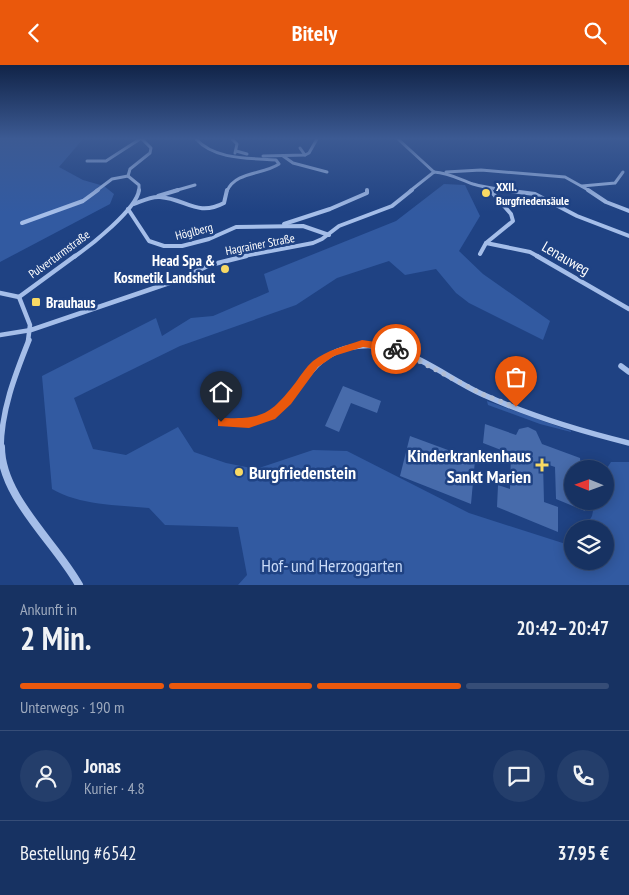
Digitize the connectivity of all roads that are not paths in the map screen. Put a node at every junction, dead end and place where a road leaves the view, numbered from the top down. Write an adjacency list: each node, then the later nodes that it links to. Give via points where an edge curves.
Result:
1 (137, 163): 9 (street, via 130,169)
2 (278, 163): 14 (street, via 234,181 228,188 224,203 212,209 194,209 171,199)
3 (294, 163): 5 (street)
4 (424, 163): 6 (street)
5 (327, 172)
6 (434, 172): 8 (street); 20 (street, Hagrainer Straße, via 392,205 351,220)
7 (623, 172): 11 (street, via 615,183)
8 (445, 173): 11 (street, via 481,170 567,177); 12 (street)
9 (128, 177): 15 (street, via 139,185); 18 (street, via 112,179 83,201)
10 (195, 185): 14 (street)
11 (582, 186): 17 (street, via 606,202)
12 (488, 188): 21 (street, via 536,194 577,216); 22 (street, via 511,214 513,221)
13 (367, 190): 19 (street, Höglberg, via 352,200)
14 (152, 198): 15 (street)
15 (134, 204): 16 (street, Pulverturmstraße)
16 (128, 209): 19 (street, Höglberg, via 149,241 164,246 182,246 209,239 232,227); 25 (street, Pulverturmstraße, via 91,245)
17 (629, 211)
18 (22, 223)
19 (281, 225): 20 (street, Höglberg, via 308,227)
20 (328, 235): 27 (street, Hagrainer Straße, via 313,243 210,265 175,281)
21 (629, 236)
22 (486, 243): 23 (street); 26 (street, Lenauweg, via 530,251)
23 (480, 255)
24 (0, 293): 25 (street)
25 (20, 297): 27 (street)
26 (629, 309)
27 (31, 329): 28 (street, Hagrainer Straße); 33 (street, via 3,413 1,457 17,498 71,568)
28 (0, 335)
29 (621, 366): 30 (street)
30 (629, 373)
31 (221, 422): 32 (street, via 249,423 272,415 315,365 331,354 369,344 400,350 484,395 584,432)
32 (629, 443)
33 (79, 585)

